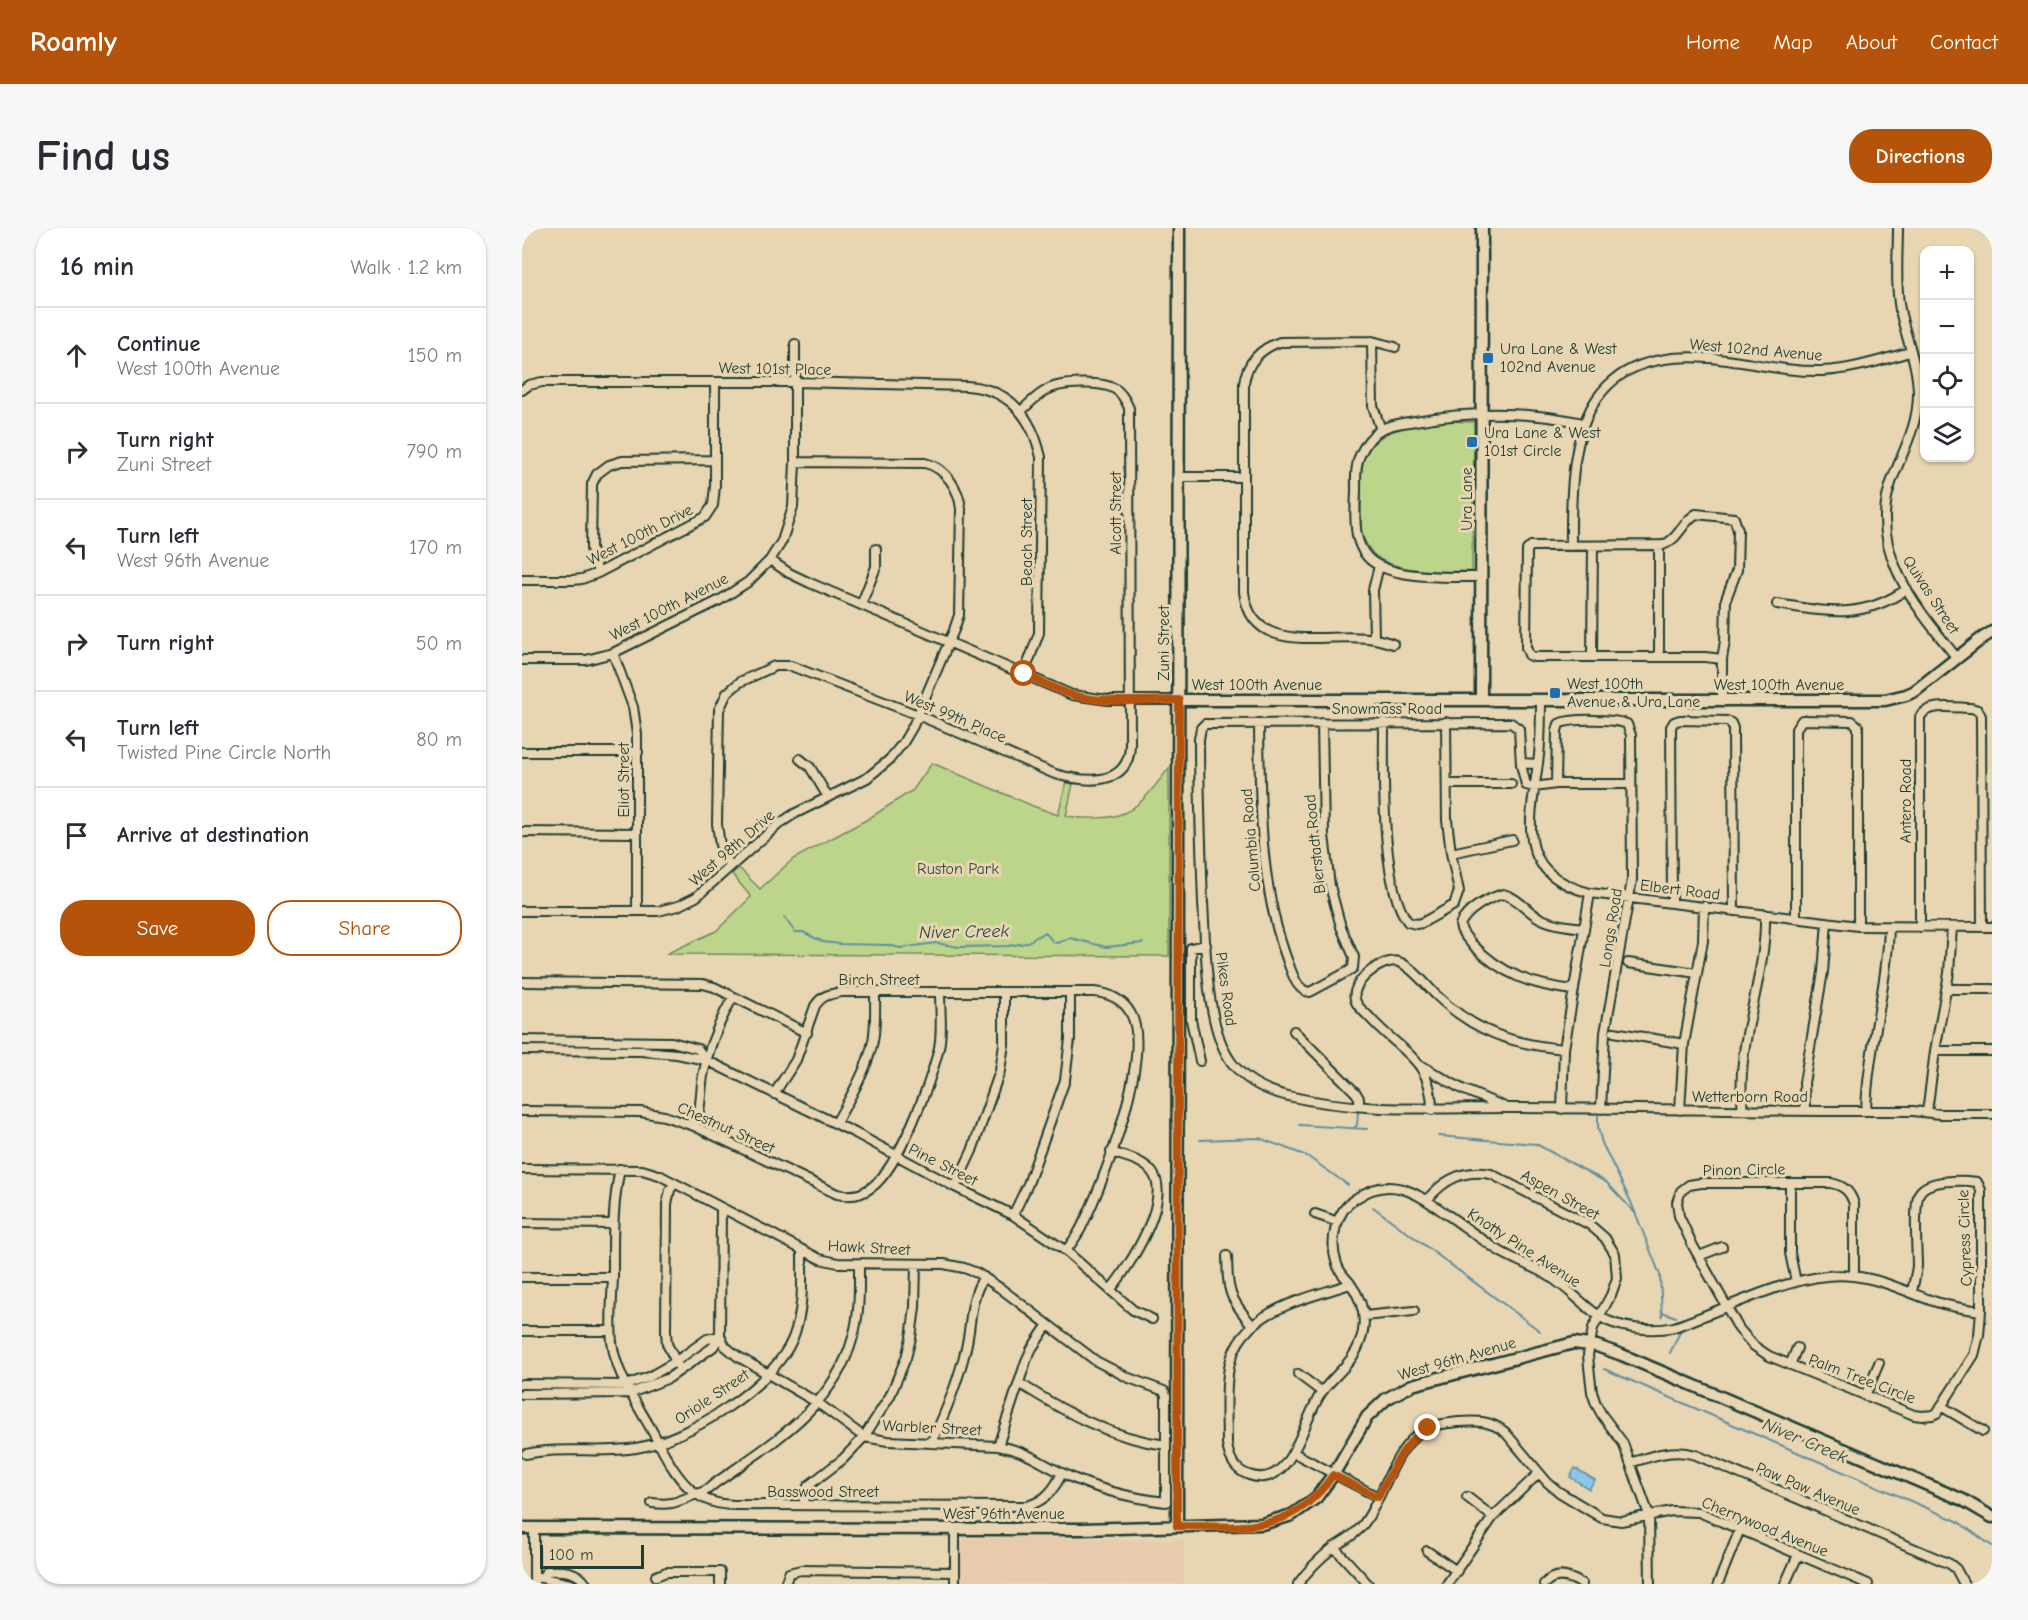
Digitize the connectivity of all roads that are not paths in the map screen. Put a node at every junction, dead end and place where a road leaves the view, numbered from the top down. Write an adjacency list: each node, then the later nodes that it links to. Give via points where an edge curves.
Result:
1 (1179, 228): 17 (street, Zuni Street)
2 (1482, 228): 12 (street, Ura Lane)
3 (1898, 228): 7 (street, Quivas Street, via 1898,295)
4 (1372, 340): 6 (street); 14 (street, via 1373,406); 18 (street, via 1290,341 1257,355 1245,378)
5 (795, 345): 9 (street)
6 (1395, 347)
7 (1910, 352): 13 (street, West 102nd Avenue, via 1822,371 1710,358 1664,358 1635,367 1614,380 1596,399); 28 (street, Quivas Street, via 1918,404 1908,446 1889,490 1884,519 1890,554)
8 (715, 382): 9 (street, West 101st Place); 10 (street, West 101st Place, via 542,382); 15 (street, West 100th Drive)
9 (794, 382): 11 (street, West 101st Place, via 977,387); 16 (street)
10 (522, 390)
11 (1022, 411): 41 (street, Beach Street, via 1041,457 1039,633); 44 (street, Alcott Street, via 1047,390 1068,384 1107,386 1117,390 1127,403)
12 (1482, 414): 13 (street, via 1535,414); 14 (street, via 1444,416); 26 (street, Ura Lane)
13 (1583, 423): 20 (street, West 102nd Avenue, via 1572,481)
14 (1381, 429): 24 (street, via 1359,457 1355,511 1360,546)
15 (715, 460): 25 (street, West 100th Drive, via 715,495 705,517); 25 (street, via 622,461 597,474 592,484 591,549)
16 (795, 462): 23 (street, via 792,514); 33 (street, West 98th Drive, via 917,462 945,473 956,490 961,509 960,606)
17 (1179, 477): 18 (street); 45 (street, Zuni Street)
18 (1244, 477): 32 (street, via 1244,592 1261,626 1275,635 1289,637)
19 (1659, 545): 21 (street); 37 (street); 39 (street, via 1670,542 1696,514 1731,517 1736,521 1737,570 1726,595)
20 (1571, 546): 21 (street); 36 (street, via 1531,546 1527,550 1526,647 1534,657)
21 (1593, 546): 36 (street)
22 (876, 549): 30 (street, via 876,567)
23 (770, 560): 30 (street, West 100th Avenue, via 789,573); 35 (street, West 100th Avenue, via 748,582 720,600)
24 (1379, 566): 26 (street, via 1420,575); 32 (street, via 1373,590)
25 (598, 573): 27 (street, West 100th Drive, via 573,580)
26 (1482, 577): 42 (street, Ura Lane)
27 (522, 580)
28 (1907, 589): 29 (street, via 1894,598 1852,612); 38 (street, Quivas Street)
29 (1777, 604)
30 (861, 605): 33 (street, West 100th Avenue)
31 (1992, 632): 38 (street, West 100th Avenue)
32 (1374, 638): 34 (street)
33 (948, 644): 41 (street, West 100th Avenue); 47 (street, West 98th Drive)
34 (1393, 644)
35 (613, 653): 40 (street, West 100th Avenue, via 586,660); 55 (street, Eliot Street, via 633,707)
36 (1592, 657): 37 (street)
37 (1659, 657): 39 (street)
38 (1957, 658): 46 (street, West 100th Avenue, via 1915,691 1897,698)
39 (1722, 659): 46 (street)
40 (522, 660)
41 (1024, 674): 44 (street, West 100th Avenue, via 1072,695)
42 (1481, 699): 43 (street, West 100th Avenue); 45 (street, West 100th Avenue)
43 (1540, 699): 46 (street, West 100th Avenue); 58 (street, Elbert Road)
44 (1129, 700): 45 (street, West 100th Avenue); 53 (street, Alcott Street)
45 (1179, 700): 210 (street, Zuni Street)
46 (1722, 700)
47 (918, 715): 53 (street, West 99th Place, via 1030,765 1078,779 1103,779 1118,773 1126,764); 64 (street, West 98th Drive, via 903,743 882,767); 69 (street, West 99th Place, via 797,667 775,666 735,686 727,693 718,717 717,824 720,845)
48 (1384, 722): 49 (street, Snowmass Road); 51 (street, Snowmass Road); 68 (street, via 1388,849 1398,899 1408,922 1422,923 1454,905 1459,891)
49 (1446, 722): 57 (street, Snowmass Road, via 1515,724 1519,729); 59 (street)
50 (1259, 723): 51 (street, Snowmass Road); 52 (street, Snowmass Road); 91 (street, Columbia Road, via 1264,861 1278,935 1300,988 1314,991)
51 (1322, 723): 91 (street, Bierstadt Road, via 1324,835 1330,886 1355,961 1353,968)
52 (1203, 726): 87 (street, Pikes Road, via 1199,739 1199,812)
53 (1130, 745)
54 (522, 752): 55 (street)
55 (638, 752): 66 (street, Eliot Street)
56 (800, 759): 64 (street, via 810,767)
57 (1521, 763): 58 (street); 63 (street, via 1526,785)
58 (1538, 764): 63 (street, Elbert Road)
59 (1446, 784): 60 (street); 68 (street)
60 (1512, 784)
61 (1556, 784): 62 (street); 62 (street, Longs Road, via 1557,727 1562,722 1622,722 1629,728); 63 (street)
62 (1631, 784): 71 (street, Longs Road)
63 (1534, 787): 70 (street, Elbert Road, via 1531,839 1535,853 1556,878)
64 (828, 797): 69 (street, West 98th Drive, via 778,824)
65 (522, 832): 66 (street)
66 (637, 833): 75 (street, Eliot Street)
67 (1512, 840): 68 (street)
68 (1451, 853)
69 (730, 866): 75 (street, West 98th Drive, via 687,902 669,909)
70 (1590, 893): 71 (street, Elbert Road); 86 (street)
71 (1629, 897): 72 (street, Elbert Road); 121 (street, Longs Road, via 1605,1033)
72 (1672, 901): 73 (street, Elbert Road); 76 (street, via 1671,727 1677,721 1730,722)
73 (1704, 906): 76 (street, Elbert Road); 89 (street, via 1703,941)
74 (522, 911): 75 (street, West 98th Drive)
75 (637, 911)
76 (1734, 911): 77 (street, Elbert Road)
77 (1765, 914): 78 (street, Elbert Road); 124 (street, via 1763,957 1744,1062)
78 (1796, 918): 79 (street, Elbert Road); 80 (street, via 1797,725 1802,720 1852,721 1858,726)
79 (1827, 922): 80 (street, Elbert Road); 126 (street, via 1823,972 1804,1083)
80 (1858, 926): 81 (street, Elbert Road)
81 (1889, 927): 82 (street, Elbert Road); 127 (street, via 1886,976 1867,1079)
82 (1920, 927): 83 (street, Elbert Road); 84 (street, Antero Road, via 1920,717 1931,708 1971,708 1981,713)
83 (1952, 927): 84 (street, Elbert Road); 92 (street)
84 (1982, 927): 85 (street, Elbert Road)
85 (1992, 927)
86 (1584, 928): 94 (street); 94 (street, via 1544,920 1506,895 1494,897 1460,922 1460,930 1482,954 1513,975)
87 (1206, 945): 114 (street, via 1191,948 1191,1020); 117 (street, Pikes Road, via 1215,1020 1231,1062 1265,1089)
88 (1628, 963): 89 (street)
89 (1696, 973): 106 (street)
90 (522, 982): 99 (street, via 703,984)
91 (1330, 982)
92 (1947, 989): 93 (street); 111 (street)
93 (1992, 989)
94 (1574, 990): 107 (street)
95 (1004, 992): 96 (street, Birch Street); 98 (street, Birch Street); 138 (street, via 1000,1071)
96 (1070, 992): 132 (street, Birch Street, via 1103,993 1121,1002 1132,1016 1136,1039 1132,1089); 142 (street, via 1065,1080)
97 (875, 993): 98 (street, Birch Street); 102 (street, Birch Street, via 824,996 815,1006); 130 (street, via 874,1031 868,1056)
98 (940, 993): 133 (street, Chestnut Street, via 938,1051)
99 (733, 997): 102 (street); 113 (street, via 714,1033)
100 (1294, 1031): 118 (street, via 1356,1093)
101 (1614, 1032): 106 (street)
102 (807, 1033): 116 (street)
103 (522, 1040): 104 (street, Pine Street)
104 (571, 1040): 105 (street, Pine Street); 109 (street)
105 (635, 1040): 110 (street); 113 (street, Pine Street, via 692,1046)
106 (1684, 1044): 123 (street)
107 (1564, 1049): 115 (street, Wetterborn Road, via 1517,1043 1485,1031 1461,1017 1408,966 1398,961 1383,963 1360,982 1355,991 1356,1002); 120 (street)
108 (522, 1050): 109 (street, Pine Street)
109 (572, 1051): 110 (street, Pine Street)
110 (635, 1051): 113 (street, Pine Street)
111 (1935, 1051): 112 (street); 128 (street)
112 (1992, 1051)
113 (706, 1060): 116 (street, Pine Street); 131 (street, via 701,1107)
114 (1200, 1061)
115 (1421, 1065): 119 (street, Wetterborn Road, via 1462,1089); 122 (street, via 1430,1084)
116 (774, 1094): 130 (street, Pine Street)
117 (1341, 1104): 118 (street, Wetterborn Road)
118 (1359, 1106): 122 (street, Wetterborn Road)
119 (1507, 1108): 120 (street, Wetterborn Road); 122 (street, Wetterborn Road)
120 (1562, 1109): 121 (street, Wetterborn Road)
121 (1600, 1109): 123 (street, Wetterborn Road)
122 (1432, 1110)
123 (1680, 1110): 124 (street, Wetterborn Road)
124 (1743, 1110): 126 (street, Wetterborn Road)
125 (522, 1111): 131 (street, Chestnut Street, via 652,1113)
126 (1805, 1111): 127 (street, Wetterborn Road)
127 (1866, 1111): 128 (street, Wetterborn Road)
128 (1927, 1112): 129 (street, Wetterborn Road)
129 (1992, 1114)
130 (836, 1124): 133 (street, Pine Street)
131 (694, 1126): 133 (street, Chestnut Street, via 845,1196 873,1186)
132 (1111, 1152): 147 (street, via 1088,1214); 159 (street, via 1148,1167 1156,1179 1159,1196 1135,1254)
133 (896, 1156): 138 (street, Pine Street)
134 (522, 1168): 135 (street, Hawk Street)
135 (620, 1169): 137 (street, Hawk Street, via 654,1173); 145 (street, Basswood Street)
136 (1790, 1183): 150 (street, Pinon Circle, via 1701,1183 1684,1188 1678,1210); 153 (street, Pinon Circle, via 1832,1183 1850,1192 1854,1204); 157 (street, via 1790,1253)
137 (674, 1184): 140 (street, Hawk Street); 174 (street, via 667,1204 666,1332)
138 (956, 1187): 142 (street, Pine Street)
139 (1427, 1200): 143 (street, Knotty Pine Avenue, via 1397,1187 1376,1189 1354,1199); 165 (street, Knotty Pine Avenue, via 1500,1251 1549,1276); 165 (street, Aspen Street, via 1455,1176 1484,1172 1590,1225 1611,1246 1617,1271 1615,1286)
140 (721, 1208): 148 (street, Hawk Street); 171 (street)
141 (1315, 1214): 143 (street)
142 (1013, 1215): 147 (street, Pine Street)
143 (1338, 1222): 158 (street, Knotty Pine Avenue, via 1334,1253)
144 (522, 1223): 145 (street)
145 (613, 1224): 155 (street, Basswood Street)
146 (1722, 1247): 150 (street)
147 (1066, 1251): 159 (street, Pine Street)
148 (802, 1252): 151 (street, Hawk Street, via 830,1262); 178 (street, Oriole Street, via 798,1323 792,1340)
149 (1227, 1256): 167 (street, via 1228,1287 1237,1307)
150 (1699, 1256): 161 (street, Pinon Circle)
151 (859, 1264): 152 (street, Hawk Street); 188 (street, via 853,1338 839,1372)
152 (916, 1264): 156 (street, Hawk Street, via 953,1265); 191 (street, via 914,1325 906,1358 890,1396)
153 (1854, 1276): 157 (street, Knotty Pine Avenue, via 1822,1276); 160 (street, Knotty Pine Avenue)
154 (522, 1277): 155 (street)
155 (613, 1277): 170 (street, Basswood Street)
156 (984, 1277): 168 (street, Hawk Street); 193 (street, via 973,1300 955,1390)
157 (1796, 1282): 161 (street, Knotty Pine Avenue)
158 (1350, 1284): 164 (street, Knotty Pine Avenue); 167 (street, via 1274,1310)
159 (1111, 1289): 166 (street, Pine Street, via 1133,1310)
160 (1912, 1293): 163 (street, Knotty Pine Avenue, via 1957,1308); 163 (street, Cypress Circle, via 1921,1191 1940,1182 1977,1182 1981,1190)
161 (1726, 1307): 165 (street, Knotty Pine Avenue, via 1684,1324 1656,1330); 176 (street, Palm Tree Circle, via 1754,1346)
162 (1414, 1311): 164 (street)
163 (1981, 1311): 189 (street, via 1974,1355)
164 (1364, 1316): 184 (street, via 1358,1350)
165 (1599, 1316): 172 (street, Aspen Street)
166 (1152, 1319)
167 (1252, 1324): 196 (street, via 1235,1350 1228,1372 1228,1455 1245,1474 1261,1477 1276,1473)
168 (1047, 1326): 180 (street, via 1032,1348); 194 (street, Hawk Street, via 1096,1361 1164,1391)
169 (522, 1331): 170 (street)
170 (611, 1332): 183 (street, Basswood Street, via 615,1356)
171 (720, 1336): 174 (street, via 707,1339); 177 (street, via 713,1347); 178 (street, Warbler Street, via 730,1351)
172 (1590, 1344): 198 (street, Aspen Street, via 1594,1398 1623,1443); 201 (street, West 96th Avenue, via 1565,1345 1397,1392 1367,1417); 209 (street, West 96th Avenue, via 1963,1500)
173 (1797, 1348): 176 (street)
174 (675, 1362): 177 (street); 183 (street)
175 (1879, 1363): 187 (street)
176 (1790, 1365): 187 (street, Palm Tree Circle)
177 (680, 1370): 183 (street, via 652,1386)
178 (769, 1374): 188 (street, Warbler Street); 192 (street, Oriole Street, via 704,1423)
179 (1298, 1374): 184 (street)
180 (1019, 1383): 194 (street, via 1099,1428); 195 (street)
181 (522, 1384): 182 (street)
182 (570, 1384): 183 (street); 186 (street)
183 (628, 1389): 186 (street); 192 (street, Basswood Street)
184 (1322, 1392): 196 (street)
185 (522, 1394): 186 (street)
186 (570, 1394)
187 (1865, 1396): 189 (street, Palm Tree Circle, via 1922,1416 1933,1415)
188 (818, 1403): 191 (street, Warbler Street); 202 (street, via 792,1428 706,1493)
189 (1941, 1406): 190 (street)
190 (1983, 1431)
191 (864, 1437): 193 (street, Warbler Street); 206 (street, via 808,1486)
192 (659, 1443): 197 (street, Oriole Street, via 623,1450); 202 (street, Basswood Street, via 677,1474)
193 (931, 1443): 195 (street, Warbler Street)
194 (1166, 1445): 199 (street, Warbler Street, via 1166,1502 1110,1491)
195 (998, 1446): 199 (street, Warbler Street, via 1026,1453)
196 (1294, 1453): 201 (street)
197 (526, 1454)
198 (1630, 1462): 207 (street, Aspen Street); 236 (street, Paw Paw Avenue, via 1667,1452 1696,1455 1950,1564)
199 (1062, 1473): 206 (street, Basswood Street, via 1045,1499 1027,1506)
200 (1538, 1474): 203 (street, Cherrywood Avenue, via 1498,1426 1478,1421 1444,1424 1428,1428 1409,1443); 207 (street, Cherrywood Avenue, via 1602,1518 1621,1521); 208 (street)
201 (1333, 1475): 203 (street); 210 (street, West 96th Avenue, via 1304,1508 1277,1521 1249,1526)
202 (698, 1495): 205 (street, via 678,1503); 206 (street, Basswood Street, via 722,1505)
203 (1378, 1497): 214 (street, Cherrywood Avenue, via 1364,1525)
204 (1467, 1497): 208 (street)
205 (652, 1503)
206 (803, 1505)
207 (1649, 1515): 213 (street, Cherrywood Avenue, via 1689,1510); 232 (street, Aspen Street)
208 (1493, 1517): 217 (street)
209 (1992, 1517)
210 (1177, 1526): 212 (street, West 96th Avenue)
211 (528, 1528): 212 (street, West 96th Avenue); 220 (street)
212 (955, 1529): 218 (street)
213 (1740, 1529): 216 (street, Cherrywood Avenue); 233 (street)
214 (1334, 1547): 227 (street, Cherrywood Avenue); 228 (street)
215 (1427, 1551): 217 (street)
216 (1798, 1555): 221 (street, Cherrywood Avenue); 234 (street)
217 (1457, 1571): 229 (street)
218 (955, 1572): 225 (street, via 801,1570 789,1573); 226 (street)
219 (656, 1576): 224 (street, via 666,1572 720,1572)
220 (536, 1579): 222 (street); 223 (street, via 547,1571 569,1571 581,1576)
221 (1855, 1582): 235 (street, Cherrywood Avenue)
222 (571, 1584)
223 (586, 1584)
224 (720, 1584)
225 (785, 1584)
226 (955, 1584)
227 (1298, 1584)
228 (1368, 1584)
229 (1447, 1584)
230 (1544, 1584): 231 (street, via 1558,1576)
231 (1582, 1584)
232 (1650, 1584)
233 (1718, 1584)
234 (1785, 1584)
235 (1868, 1584)
236 (1964, 1584)

